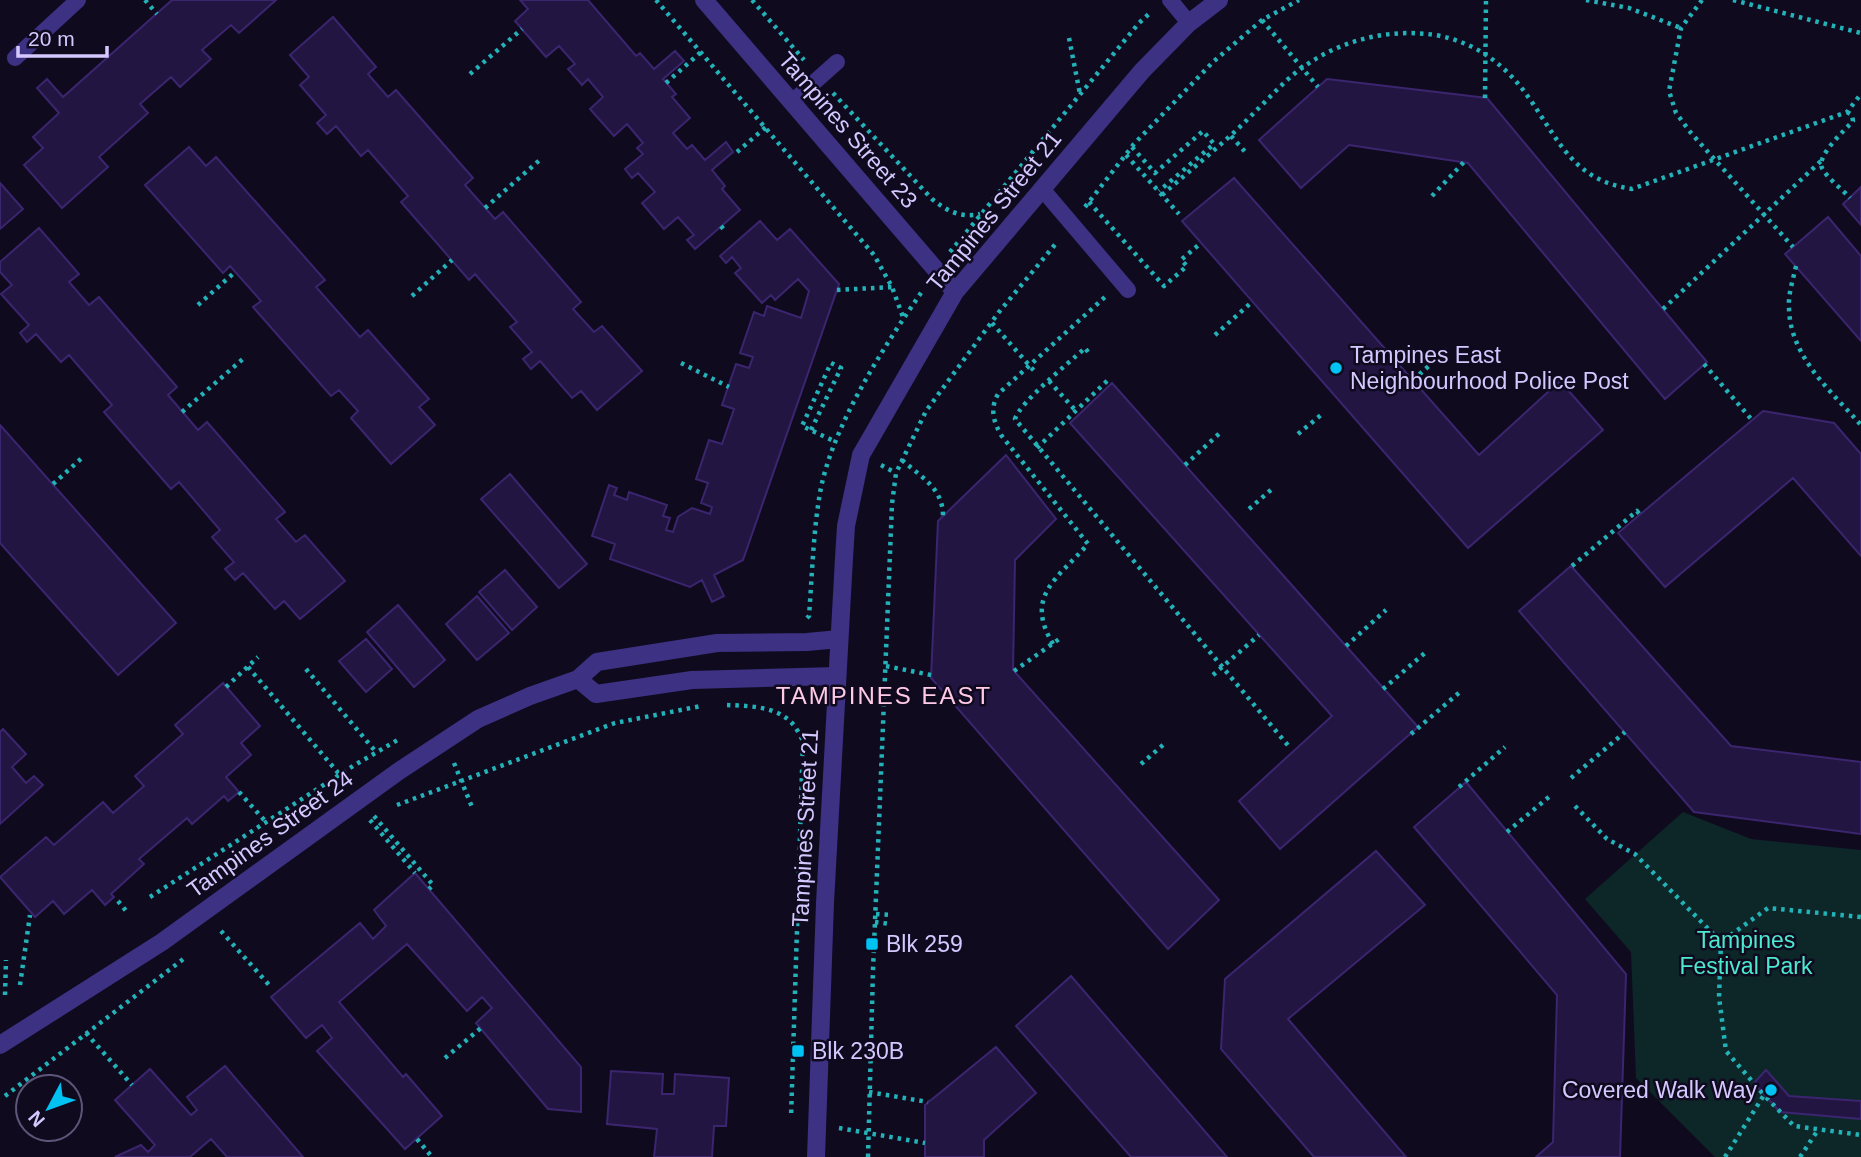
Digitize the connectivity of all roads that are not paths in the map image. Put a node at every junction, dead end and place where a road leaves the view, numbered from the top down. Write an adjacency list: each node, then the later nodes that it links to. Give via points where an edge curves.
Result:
1 (78, 0): 6 (lane)
2 (704, 0): 8 (street, Tampines Street 23)
3 (1170, 0): 5 (lane)
4 (1219, 0): 5 (street, Tampines Street 21)
5 (1189, 23): 9 (street, Tampines Street 21, via 1142,71)
6 (15, 58)
7 (837, 62): 8 (lane)
8 (792, 102): 11 (street, Tampines Street 23)
9 (1043, 190): 10 (lane, via 1069,231); 11 (street, Tampines Street 21)
10 (1128, 290)
11 (955, 292): 12 (street, Tampines Street 21, via 862,455 846,526)
12 (839, 639): 13 (street, Tampines Street 21); 14 (street, Tampines Street 24, via 705,645 597,662)
13 (836, 676): 14 (street, via 692,680 596,694); 16 (street, Tampines Street 21)
14 (578, 679): 15 (street, Tampines Street 24, via 478,719 442,741 162,942)
15 (0, 1045)
16 (816, 1157)

